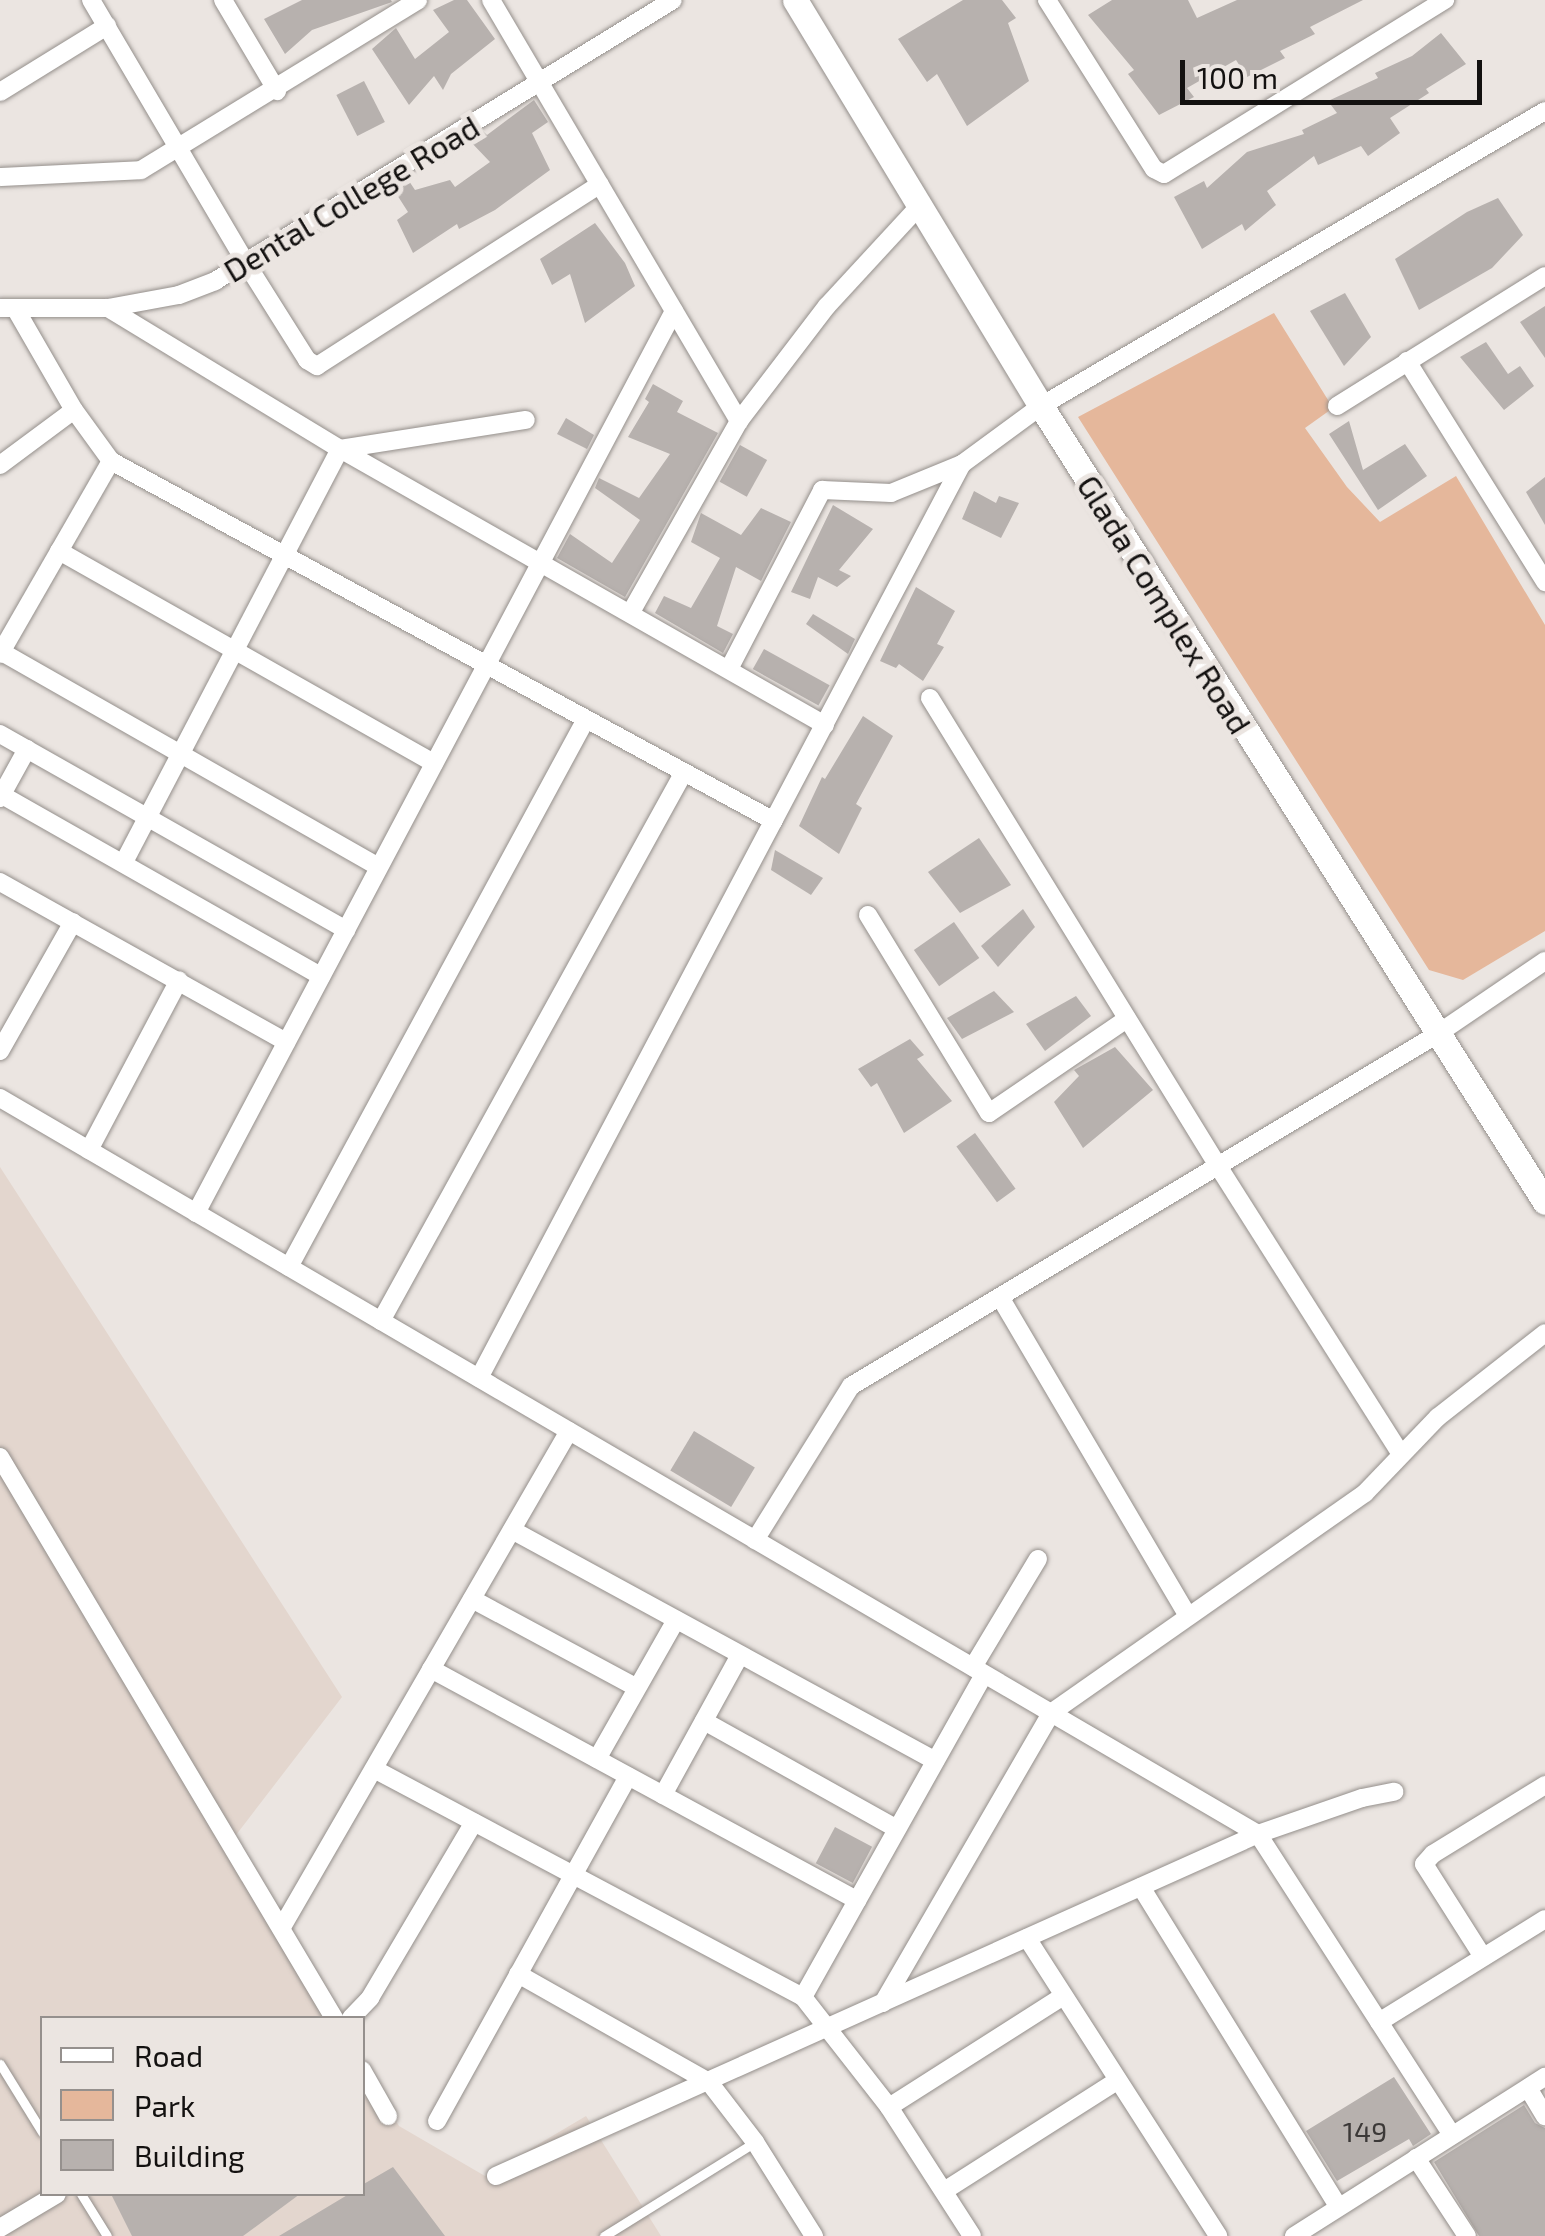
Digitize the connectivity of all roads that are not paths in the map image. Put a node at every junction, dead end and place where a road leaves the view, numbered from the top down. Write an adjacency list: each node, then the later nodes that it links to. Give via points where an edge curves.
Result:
1 (91, 0): 9 (street)
2 (223, 0): 11 (street)
3 (418, 0): 11 (street)
4 (491, 0): 10 (street)
5 (672, 0): 10 (street, Dental College Road)
6 (795, 0): 17 (street, Glada Complex Road)
7 (1445, 0): 8 (street, via 1164,174 1154,169)
8 (1054, 2)
9 (107, 26): 12 (street); 14 (street)
10 (540, 82): 16 (street); 18 (street, Dental College Road)
11 (277, 90): 14 (street)
12 (0, 92)
13 (1545, 111): 24 (street)
14 (182, 148): 15 (street, via 141,170); 18 (street)
15 (0, 177)
16 (600, 184): 18 (street, via 317,366); 22 (street)
17 (921, 204): 24 (street, Glada Complex Road); 28 (street, via 827,306)
18 (246, 263): 21 (street, Dental College Road, via 179,296)
19 (1545, 276): 23 (street)
20 (8, 308): 21 (street, Dental College Road); 26 (street)
21 (108, 308): 29 (street)
22 (674, 310): 28 (street); 35 (street)
23 (1407, 361): 25 (street); 36 (street)
24 (1042, 406): 31 (street); 63 (street, Glada Complex Road)
25 (1337, 406)
26 (74, 410): 30 (street); 32 (street)
27 (526, 420): 29 (street)
28 (740, 421): 37 (street)
29 (340, 449): 34 (street); 35 (street)
30 (111, 461): 33 (street); 34 (street)
31 (962, 464): 41 (street, via 891,494 822,490); 44 (street)
32 (0, 465)
33 (59, 551): 38 (street); 39 (street)
34 (284, 555): 38 (street); 40 (street)
35 (542, 560): 37 (street); 40 (street)
36 (1545, 582)
37 (631, 612): 41 (street)
38 (234, 651): 47 (street); 48 (street)
39 (0, 652): 47 (street)
40 (486, 665): 43 (street); 48 (street)
41 (729, 669): 44 (street)
42 (930, 698): 62 (street)
43 (586, 719): 49 (street); 71 (street)
44 (824, 725): 52 (street)
45 (0, 734): 46 (street)
46 (27, 750): 50 (street); 51 (street)
47 (180, 754): 51 (street); 54 (street)
48 (434, 763): 54 (street)
49 (684, 772): 52 (street); 73 (street)
50 (1, 796): 53 (street)
51 (148, 817): 53 (street); 58 (street)
52 (774, 821): 75 (street)
53 (124, 862): 60 (street)
54 (379, 867): 58 (street)
55 (0, 882): 57 (street)
56 (868, 915): 62 (street, via 989,1113)
57 (73, 922): 61 (street); 65 (street)
58 (346, 930): 60 (street)
59 (1545, 961): 63 (street)
60 (321, 976): 64 (street)
61 (179, 980): 64 (street); 67 (street)
62 (1127, 1020): 68 (street)
63 (1436, 1035): 68 (street); 69 (street, Glada Complex Road)
64 (286, 1042): 70 (street)
65 (0, 1050)
66 (1, 1100): 67 (street)
67 (89, 1150): 70 (street)
68 (1218, 1166): 72 (street); 77 (street)
69 (1545, 1202)
70 (196, 1212): 71 (street)
71 (289, 1267): 73 (street)
72 (1000, 1297): 80 (street, via 851,1386); 83 (street)
73 (382, 1321): 75 (street)
74 (1545, 1333): 77 (street)
75 (479, 1378): 76 (street)
76 (569, 1431): 79 (street); 80 (street)
77 (1402, 1454): 83 (street, via 1365,1493)
78 (0, 1457): 105 (street)
79 (512, 1530): 82 (street); 84 (street)
80 (755, 1540): 87 (street)
81 (1038, 1559): 87 (street)
82 (472, 1599): 86 (street); 88 (street)
83 (1188, 1616): 89 (street)
84 (676, 1620): 85 (street); 88 (street)
85 (740, 1654): 90 (street); 92 (street)
86 (431, 1669): 91 (street); 93 (street)
87 (978, 1670): 89 (street); 92 (street)
88 (637, 1688): 91 (street)
89 (1051, 1713): 100 (street); 111 (street)
90 (704, 1721): 97 (street); 99 (street)
91 (597, 1759): 94 (street)
92 (935, 1760): 99 (street)
93 (374, 1769): 98 (street); 105 (street)
94 (628, 1776): 97 (street); 101 (street)
95 (1545, 1785): 107 (street, via 1424,1864)
96 (1394, 1792): 100 (street)
97 (663, 1795): 103 (street)
98 (474, 1822): 101 (street); 113 (street)
99 (897, 1830): 103 (street)
100 (1258, 1834): 102 (street); 114 (street)
101 (573, 1875): 108 (street); 110 (street)
102 (1141, 1887): 106 (street); 134 (street)
103 (857, 1900): 110 (street)
104 (1545, 1918): 107 (street)
105 (282, 1927): 112 (street)
106 (1027, 1938): 109 (street); 111 (street)
107 (1484, 1957): 114 (street)
108 (518, 1974): 120 (street); 125 (street)
109 (1063, 1996): 119 (street); 122 (street)
110 (803, 1997): 115 (street)
111 (883, 2003): 115 (street)
112 (333, 2016)
113 (353, 2016)
114 (1379, 2022): 127 (street)
115 (831, 2027): 120 (street); 122 (street)
116 (0, 2064): 126 (lane)
117 (365, 2075): 123 (street)
118 (1545, 2077): 121 (street)
119 (1118, 2080): 131 (street); 140 (street)
120 (709, 2082): 128 (street); 130 (street)
121 (1528, 2088): 124 (street); 127 (street)
122 (890, 2107): 131 (street)
123 (388, 2116)
124 (1545, 2116)
125 (436, 2121)
126 (40, 2129)
127 (1452, 2136): 129 (street)
128 (756, 2142): 137 (lane); 138 (street)
129 (1416, 2158): 134 (street); 142 (street)
130 (496, 2176)
131 (944, 2191): 139 (street)
132 (54, 2196): 135 (street)
133 (82, 2196): 136 (lane)
134 (1338, 2208): 141 (street)
135 (0, 2228)
136 (107, 2236)
137 (604, 2236)
138 (814, 2236)
139 (972, 2236)
140 (1218, 2236)
141 (1294, 2236)
142 (1468, 2236)

